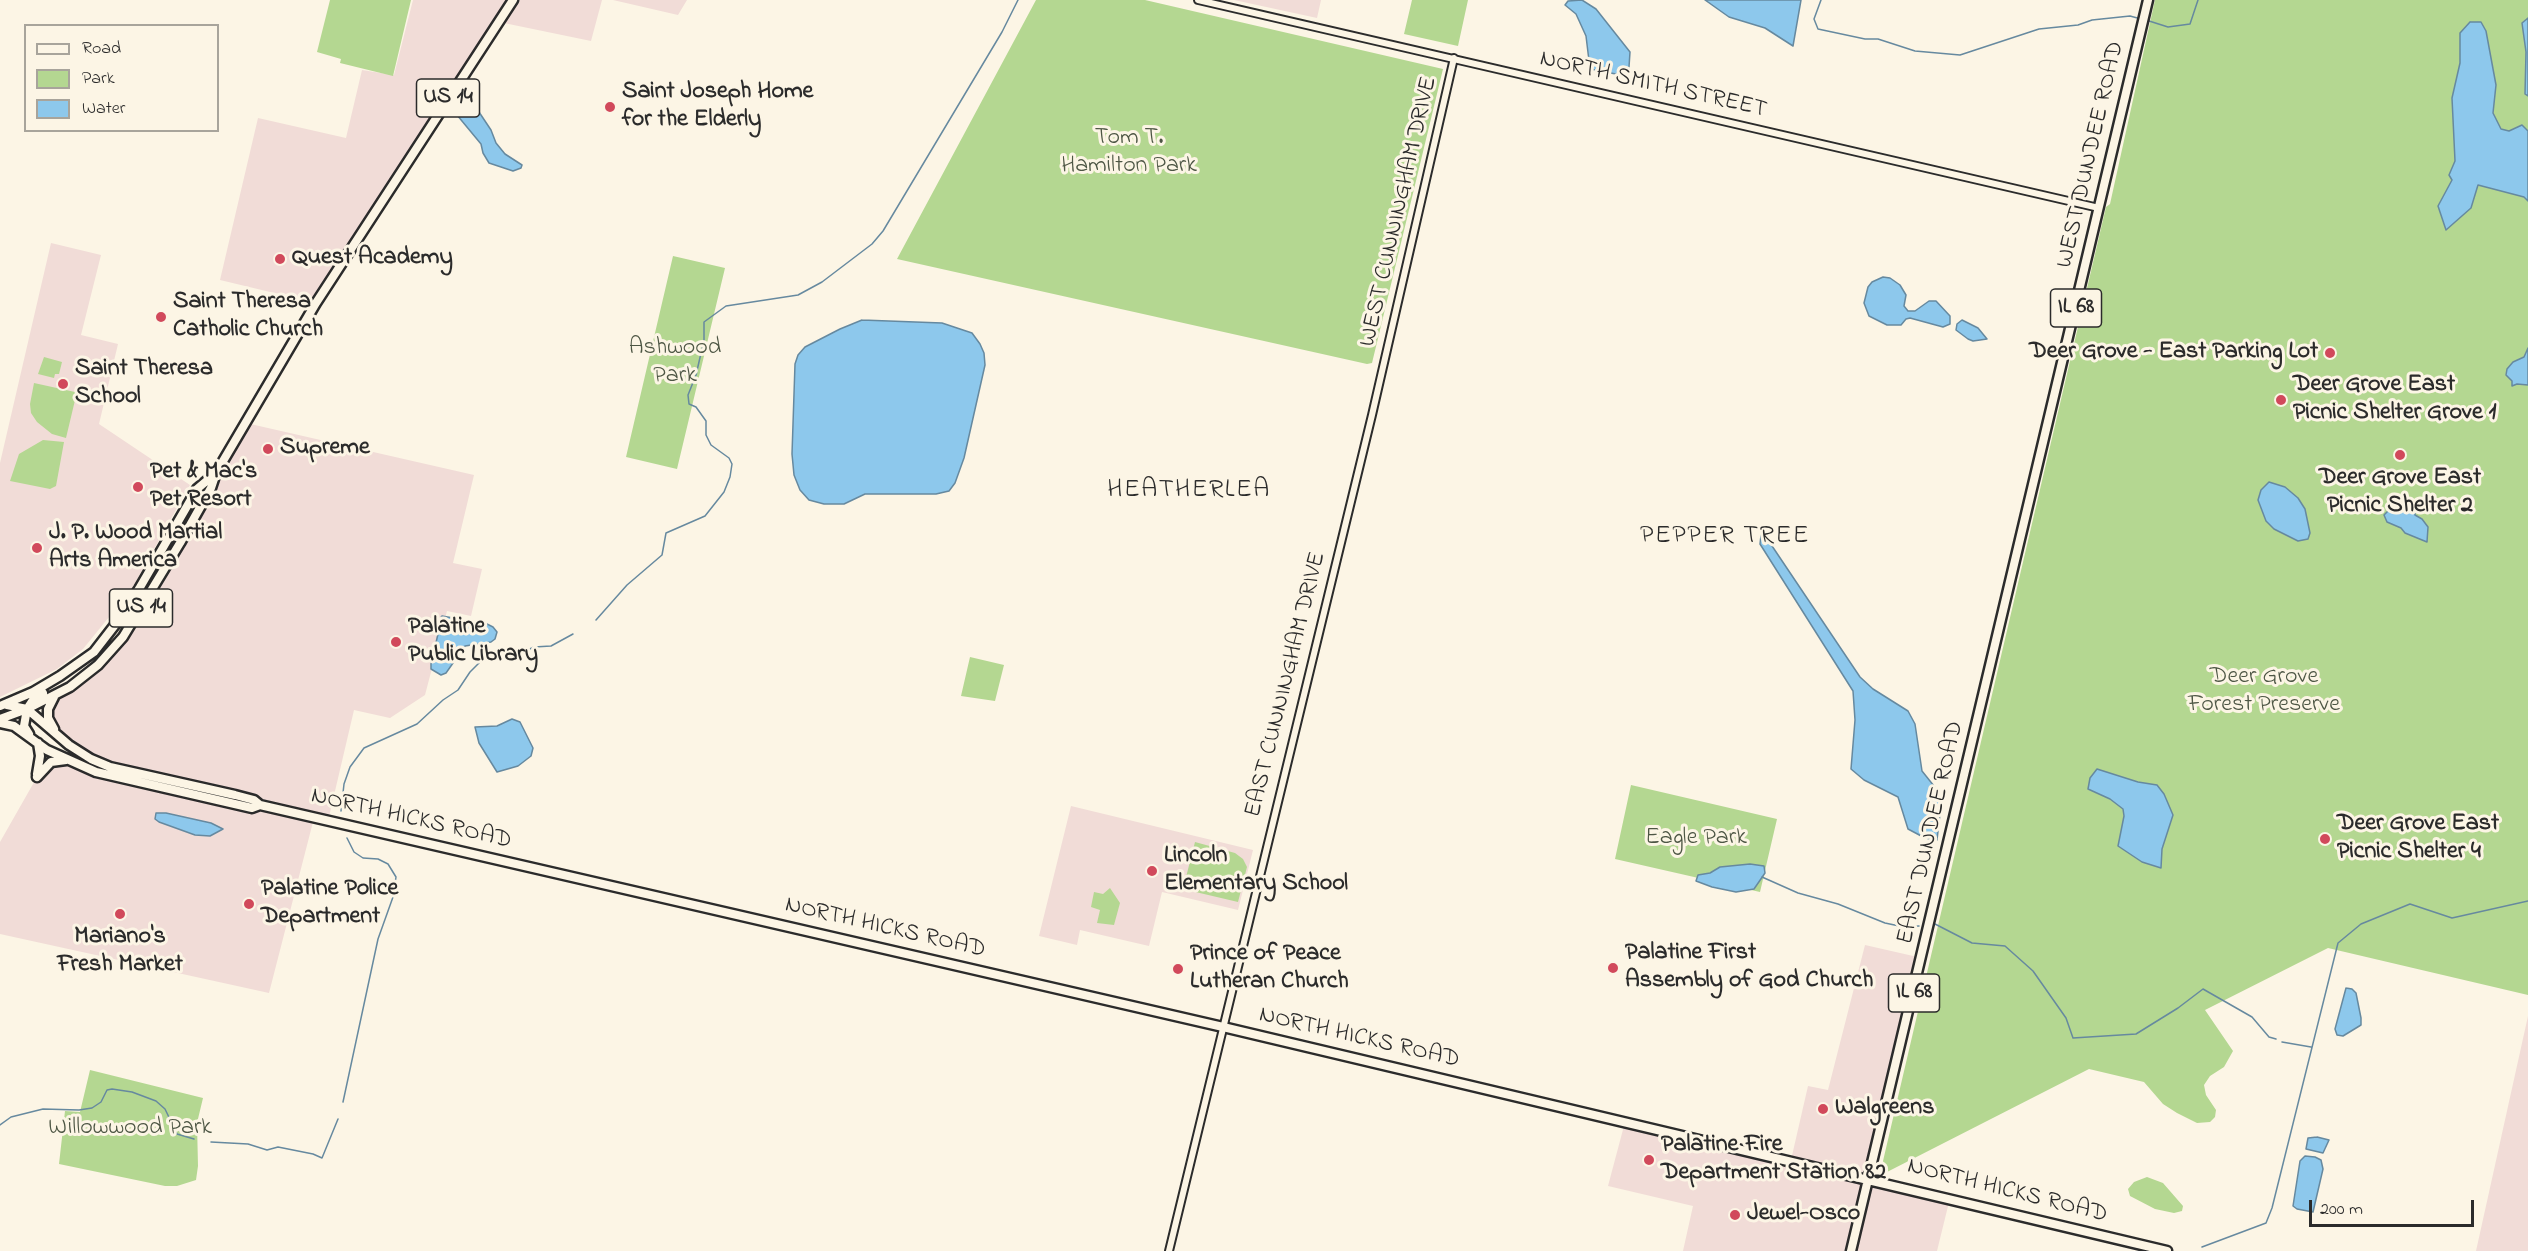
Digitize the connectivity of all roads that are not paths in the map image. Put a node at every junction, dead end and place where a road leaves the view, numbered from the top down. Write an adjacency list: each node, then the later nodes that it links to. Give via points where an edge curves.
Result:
1 (513, 0): 7 (main road, US 14, via 320,297)
2 (1198, 0): 4 (street, NORTH SMITH STREET)
3 (2148, 0): 5 (main road, WEST DUNDEE ROAD / IL 68)
4 (1454, 58): 5 (street, NORTH SMITH STREET); 6 (street, WEST CUNNINGHAM DRIVE)
5 (2099, 208): 8 (main road, WEST DUNDEE ROAD / IL 68)
6 (1381, 374): 20 (street, EAST CUNNINGHAM DRIVE)
7 (216, 473): 9 (main road, US 14, via 197,489 105,639); 10 (main road, US 14, via 180,543 123,637 98,665)
8 (2023, 528): 21 (main road, EAST DUNDEE ROAD / IL 68)
9 (71, 669): 11 (main road, US 14); 12 (main road, via 66,679 35,697)
10 (56, 695): 12 (main road, US 14); 14 (main road, via 50,702 48,718)
11 (4, 706): 12 (main road)
12 (27, 709): 13 (main road, US 14); 14 (main road, NORTH HICKS ROAD); 15 (main road, via 24,726)
13 (0, 721): 15 (main road, NORTH HICKS ROAD)
14 (57, 735): 17 (main road, NORTH HICKS ROAD, via 91,759)
15 (34, 740): 16 (main road, NORTH HICKS ROAD); 16 (main road, via 40,756 37,777 51,762)
16 (68, 760): 18 (main road, NORTH HICKS ROAD)
17 (140, 773): 18 (main road); 19 (main road, NORTH HICKS ROAD, via 254,800)
18 (120, 778): 19 (main road, NORTH HICKS ROAD, via 252,808)
19 (260, 805): 20 (main road, NORTH HICKS ROAD)
20 (1223, 1027): 21 (main road, NORTH HICKS ROAD); 22 (street, EAST CUNNINGHAM DRIVE)
21 (1869, 1179): 23 (main road, EAST DUNDEE ROAD / IL 68); 24 (main road, NORTH HICKS ROAD)
22 (1169, 1251)
23 (1851, 1251)
24 (2167, 1251)

